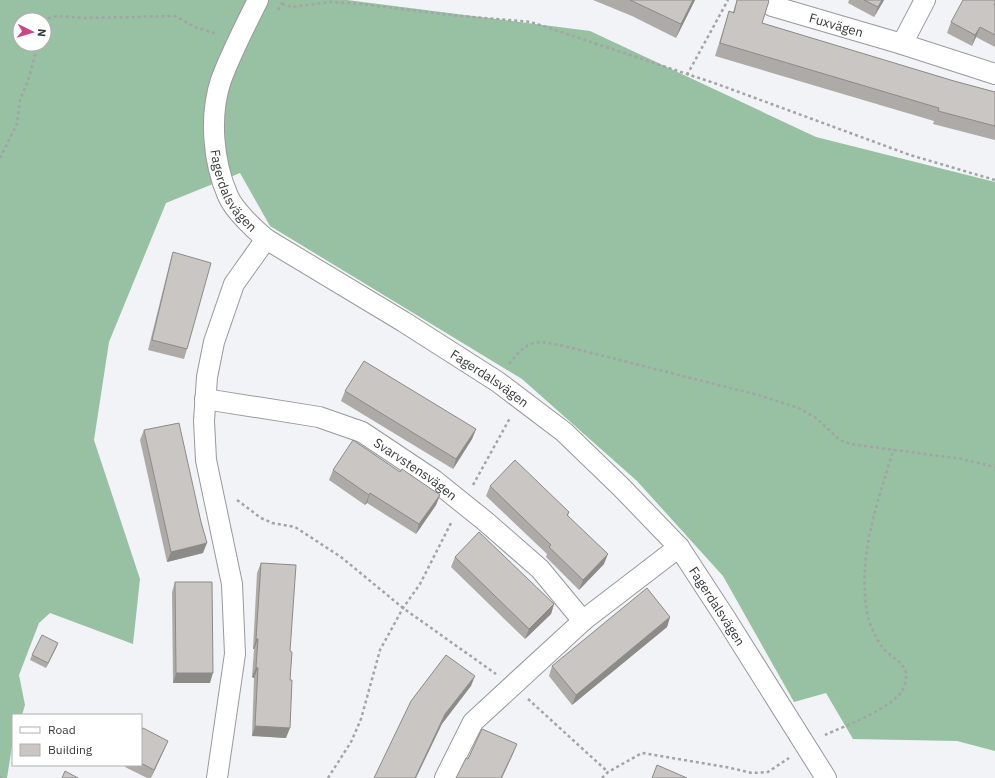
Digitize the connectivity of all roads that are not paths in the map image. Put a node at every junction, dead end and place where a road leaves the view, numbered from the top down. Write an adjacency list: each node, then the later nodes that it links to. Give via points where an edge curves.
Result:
1 (258, 0): 6 (street, Fagerdalsvägen, via 221,81 216,110 215,141 218,165 228,198 254,230)
2 (925, 0): 4 (street)
3 (772, 6): 4 (street, Fuxvägen)
4 (902, 44): 5 (street, Fuxvägen)
5 (995, 74)
6 (266, 239): 7 (street, via 234,284 214,342); 8 (street, Fagerdalsvägen, via 498,382 564,432)
7 (205, 399): 9 (street, Svarvstensvägen, via 319,417 362,432 463,502 540,569); 11 (street, via 206,460 232,584 235,654)
8 (679, 548): 9 (street); 10 (street, Fagerdalsvägen, via 806,747)
9 (583, 621): 12 (street, via 473,722)
10 (822, 777)
11 (217, 778)
12 (445, 778)

